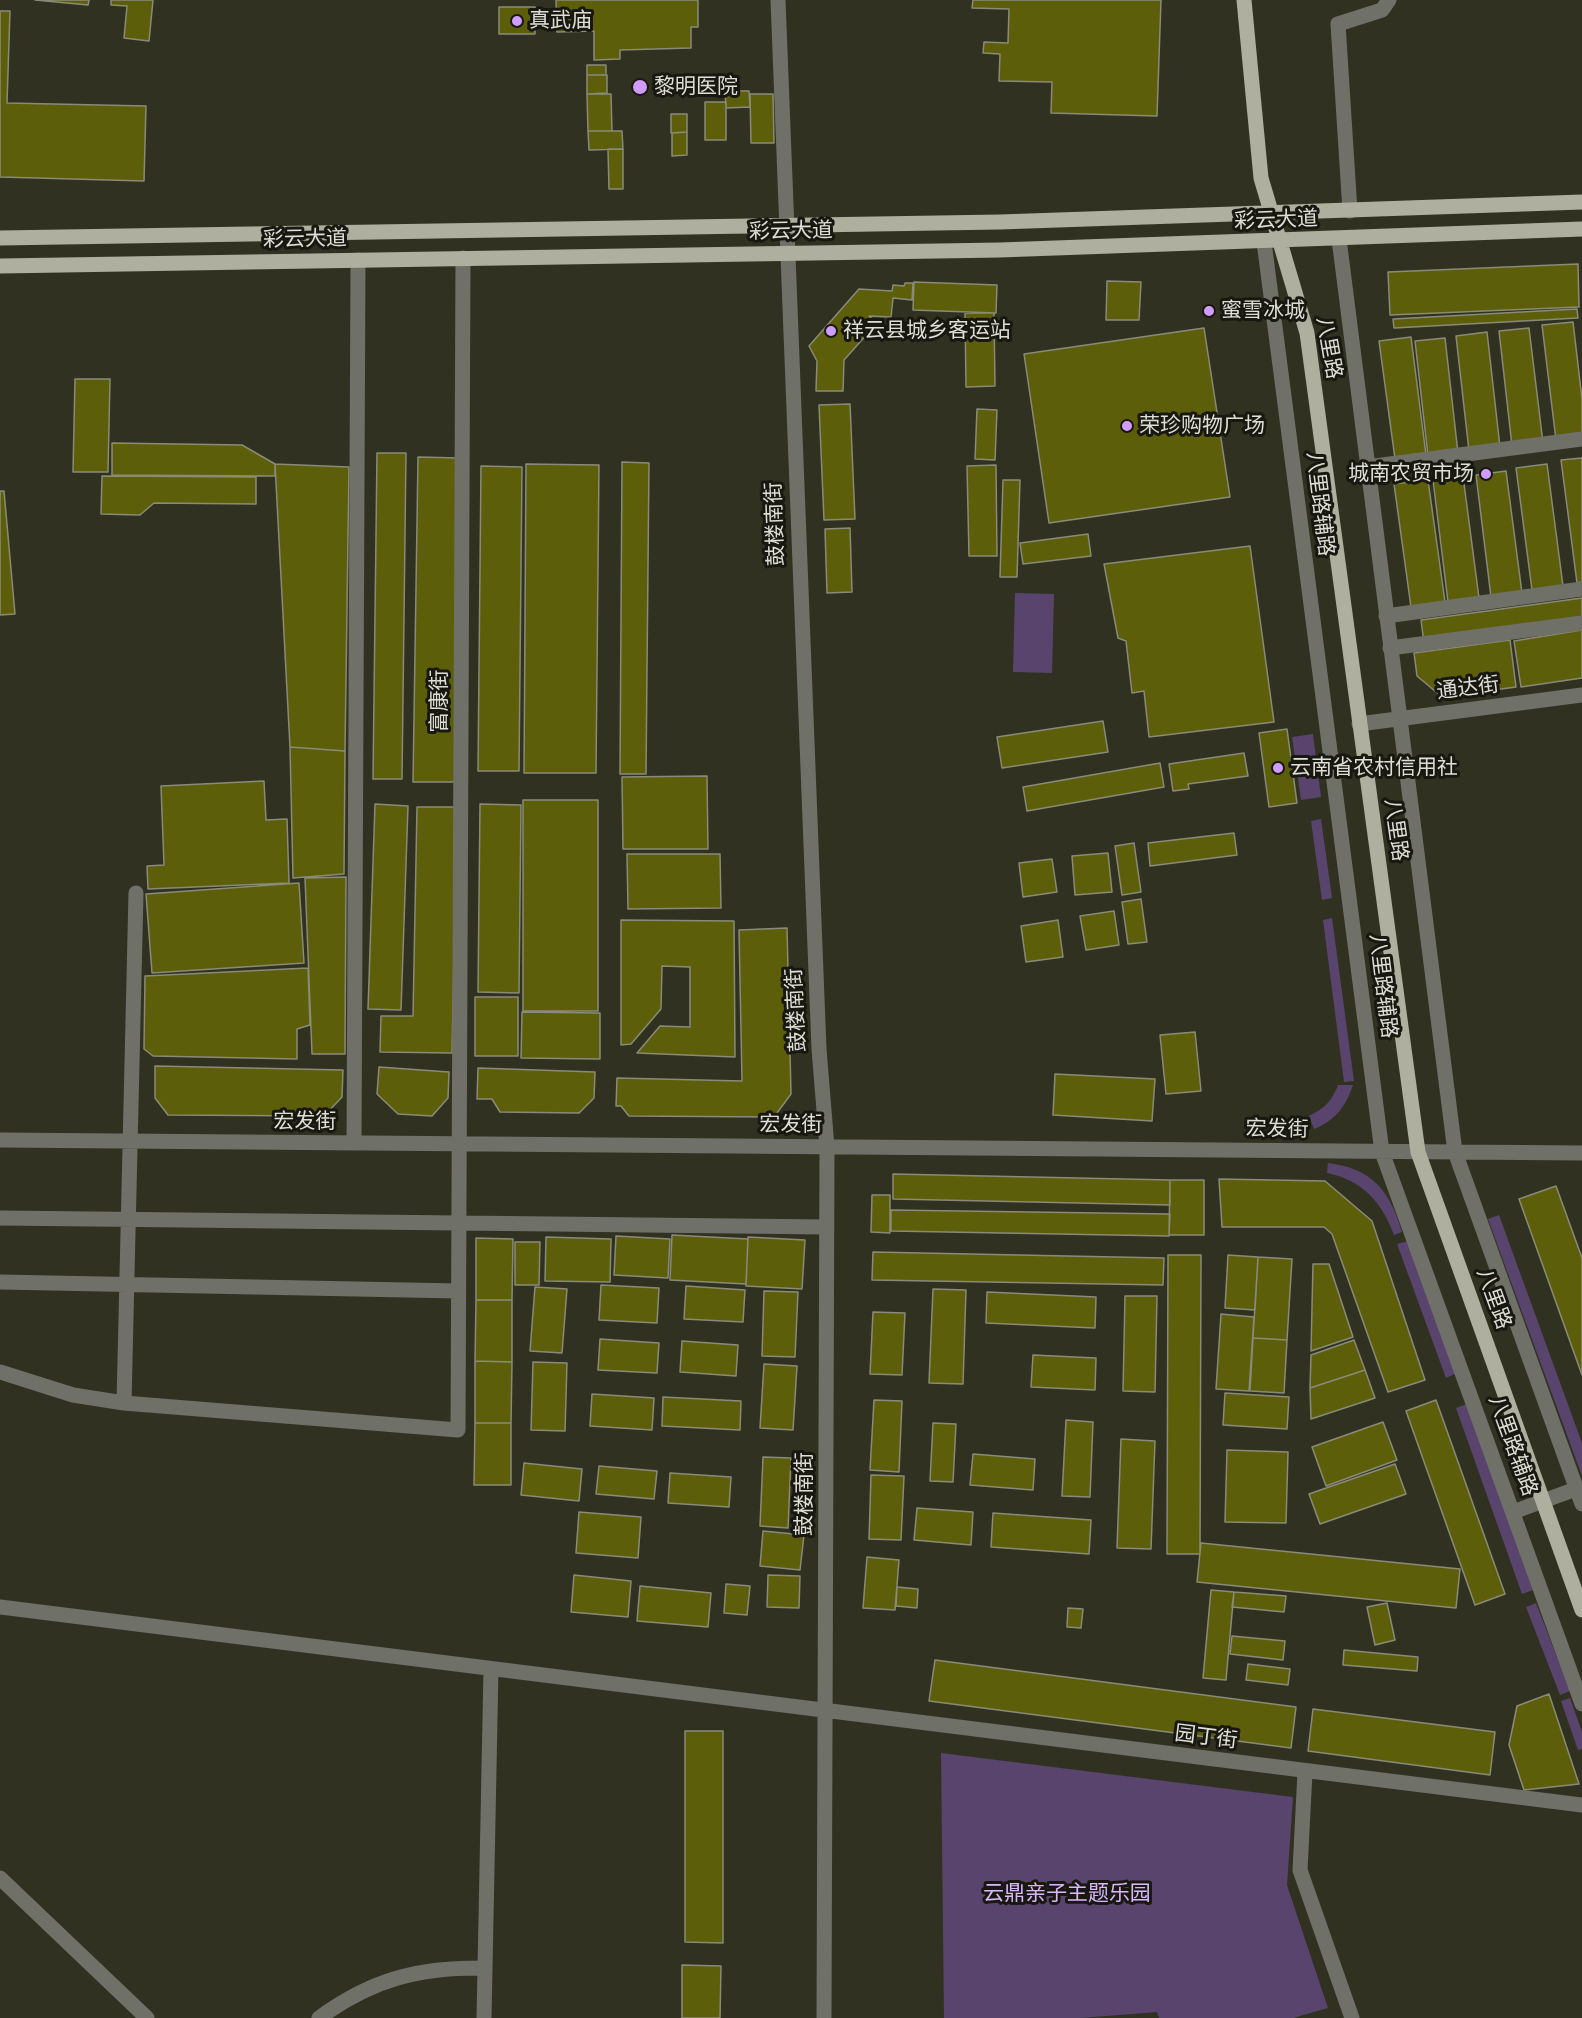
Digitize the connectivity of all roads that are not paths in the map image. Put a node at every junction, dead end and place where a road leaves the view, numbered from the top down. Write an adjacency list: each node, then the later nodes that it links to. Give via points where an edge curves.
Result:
1 (778, 0): 7 (street, 鼓楼南街)
2 (1244, 0): 6 (main road, 八里路, via 1262,178)
3 (1389, 0): 5 (street, via 1382,10 1338,24)
4 (1582, 201): 5 (main road, 彩云大道)
5 (1350, 211): 6 (main road, 彩云大道)
6 (1272, 214): 7 (main road, 彩云大道); 11 (main road, 八里路)
7 (785, 226): 9 (main road, 彩云大道); 12 (street, 鼓楼南街)
8 (1582, 229): 10 (main road, 彩云大道)
9 (0, 238)
10 (1339, 239): 11 (main road, 彩云大道); 17 (street)
11 (1272, 242): 12 (main road, 彩云大道); 24 (main road, 八里路, via 1307,333); 31 (street, 八里路辅路)
12 (786, 253): 13 (main road, 彩云大道); 30 (street, 鼓楼南街, via 819,1049)
13 (463, 258): 14 (main road, 彩云大道); 29 (street, 富康街)
14 (358, 260): 15 (main road, 彩云大道); 28 (street)
15 (0, 266)
16 (1582, 440): 17 (street)
17 (1367, 467): 19 (street)
18 (1582, 589): 19 (street)
19 (1386, 616): 21 (street)
20 (1582, 623): 21 (street)
21 (1390, 648): 23 (street)
22 (1582, 695): 23 (street, 通达街)
23 (1399, 718): 24 (street, 通达街); 33 (street)
24 (1359, 724): 32 (main road, 八里路)
25 (136, 892): 27 (street)
26 (0, 1140): 27 (street, 宏发街)
27 (130, 1141): 28 (street, 宏发街); 36 (street)
28 (354, 1143): 29 (street, 宏发街)
29 (459, 1144): 30 (street, 宏发街); 37 (street, 富康街)
30 (828, 1147): 31 (street, 宏发街); 38 (street, 鼓楼南街)
31 (1382, 1152): 32 (street, 宏发街); 47 (street, 八里路辅路)
32 (1418, 1152): 33 (street, 宏发街); 45 (main road, 八里路)
33 (1455, 1152): 34 (street, 宏发街); 44 (street)
34 (1582, 1153)
35 (0, 1218): 36 (street)
36 (128, 1220): 37 (street); 40 (street)
37 (458, 1223): 38 (street); 41 (street, 富康街)
38 (827, 1227): 52 (street, 鼓楼南街)
39 (0, 1282): 40 (street)
40 (127, 1284): 41 (street); 43 (street)
41 (458, 1291): 43 (street, 富康街, via 458,1430)
42 (0, 1372): 43 (street, via 73,1395)
43 (124, 1403)
44 (1576, 1489): 45 (street); 46 (street)
45 (1543, 1501): 47 (street); 49 (main road, 八里路)
46 (1582, 1504)
47 (1513, 1512): 51 (street, 八里路辅路)
48 (0, 1606): 50 (street, 园丁街)
49 (1582, 1610)
50 (491, 1669): 52 (street, 园丁街); 56 (street)
51 (1582, 1704)
52 (825, 1711): 53 (street, 园丁街); 60 (street, 鼓楼南街)
53 (1305, 1772): 54 (street, 园丁街); 61 (street, via 1300,1870)
54 (1582, 1805)
55 (0, 1878): 57 (street)
56 (485, 1968): 58 (street, via 442,1968 403,1975 340,2002); 59 (street)
57 (147, 2018)
58 (319, 2018)
59 (484, 2018)
60 (824, 2018)
61 (1352, 2018)

